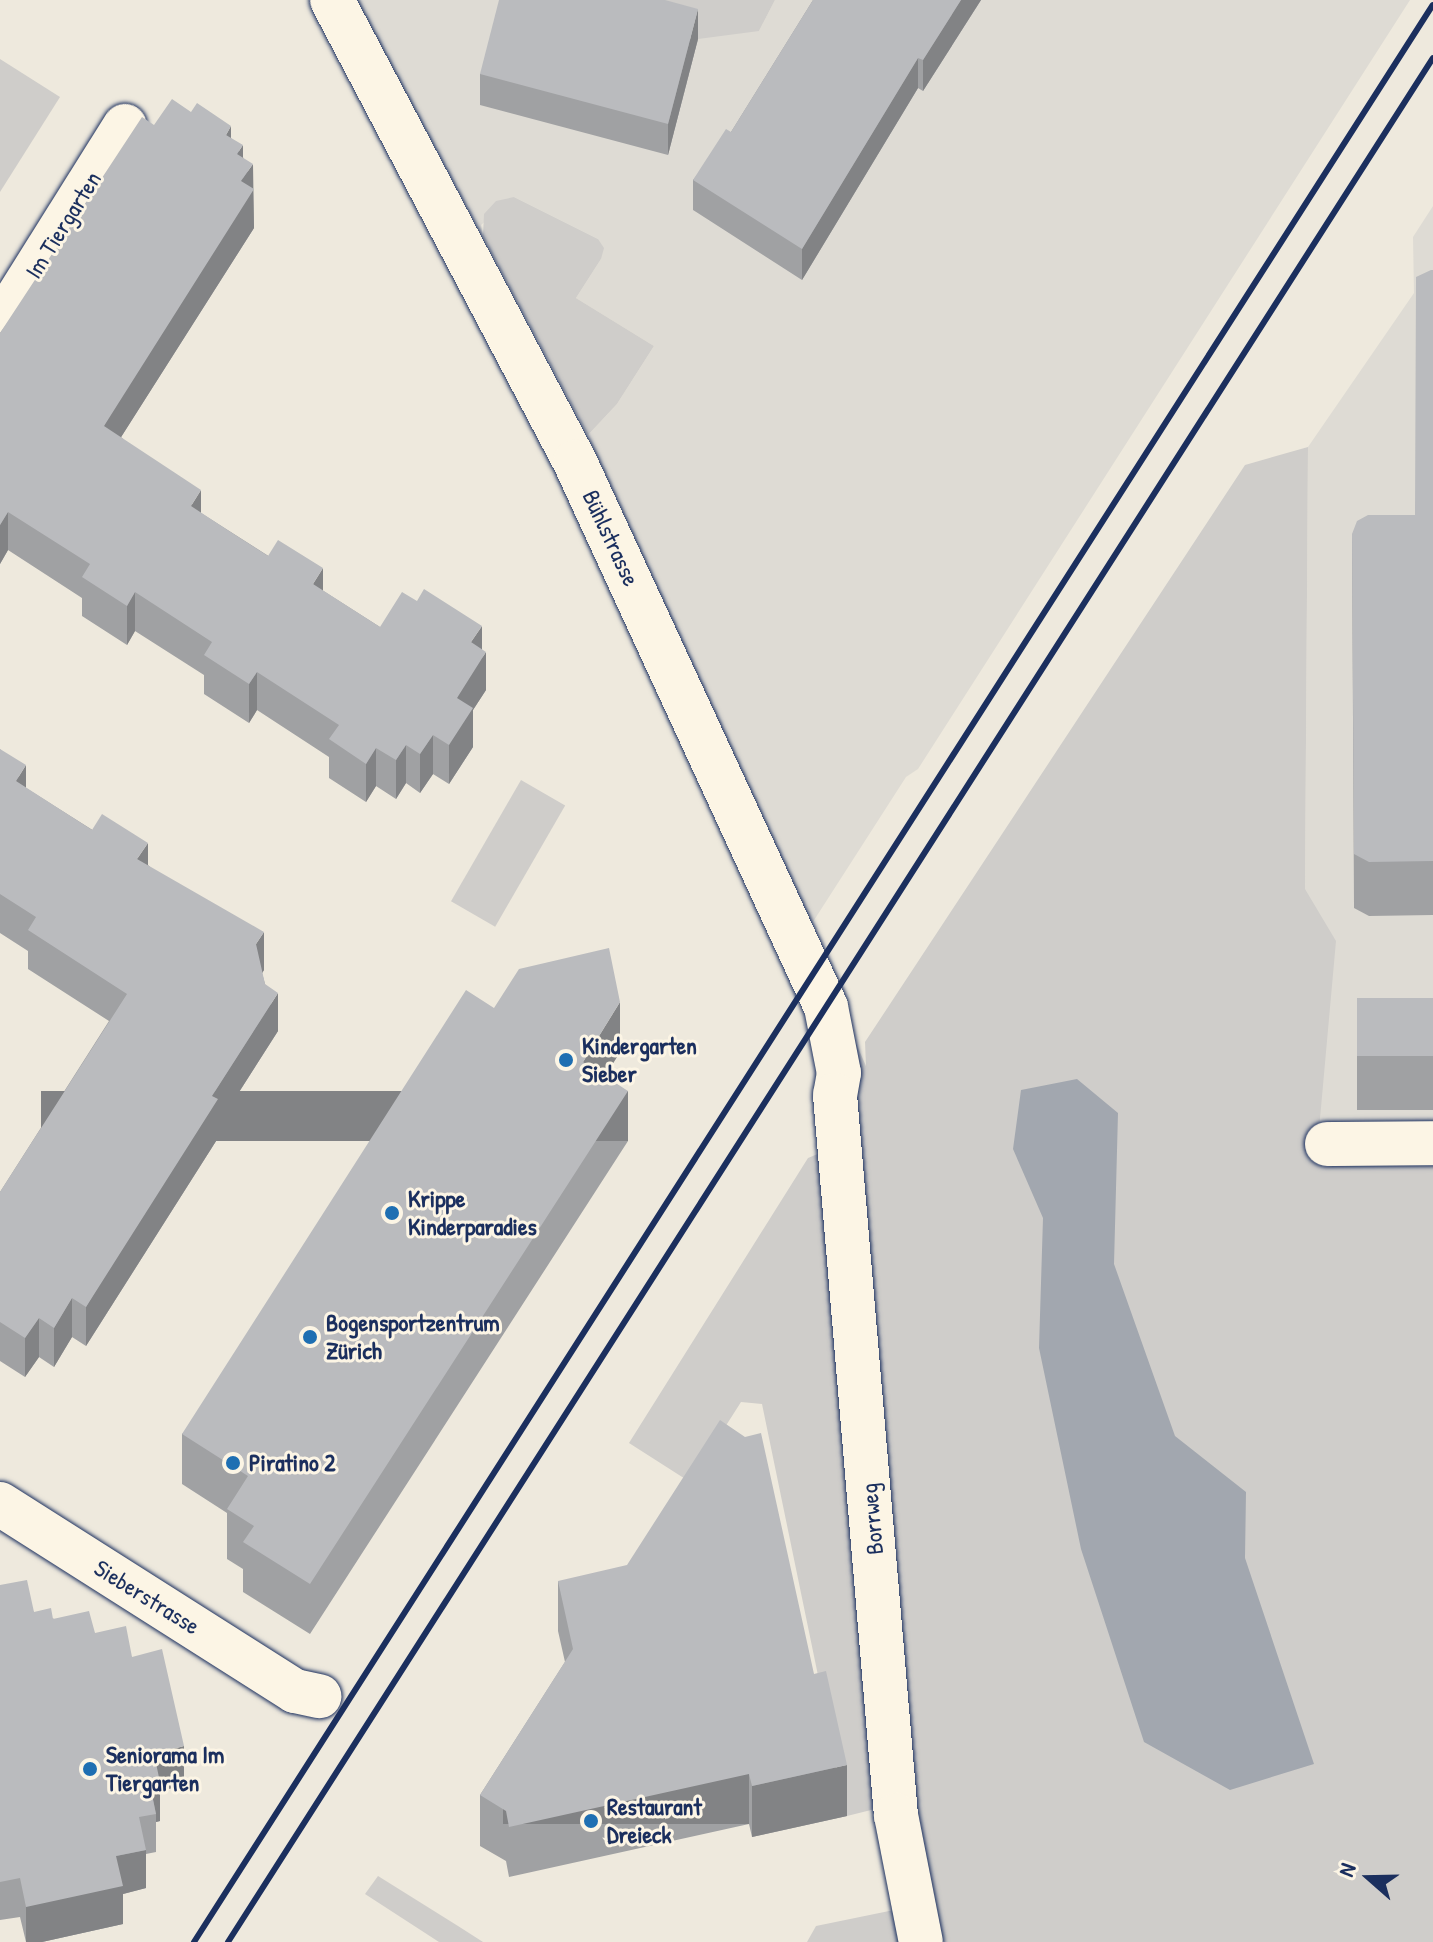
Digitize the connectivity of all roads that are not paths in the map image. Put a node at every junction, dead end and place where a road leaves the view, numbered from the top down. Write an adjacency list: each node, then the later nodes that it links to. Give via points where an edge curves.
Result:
1 (332, 0): 4 (street, Bühlstrasse, via 575,462 698,727 826,1007 839,1073)
2 (125, 126): 3 (street, Im Tiergarten)
3 (0, 325)
4 (835, 1095): 9 (street, Borrweg, via 896,1815)
5 (1433, 1143): 6 (street)
6 (1327, 1144)
7 (0, 1504): 8 (street, Sieberstrasse)
8 (307, 1694)
9 (921, 1942)

